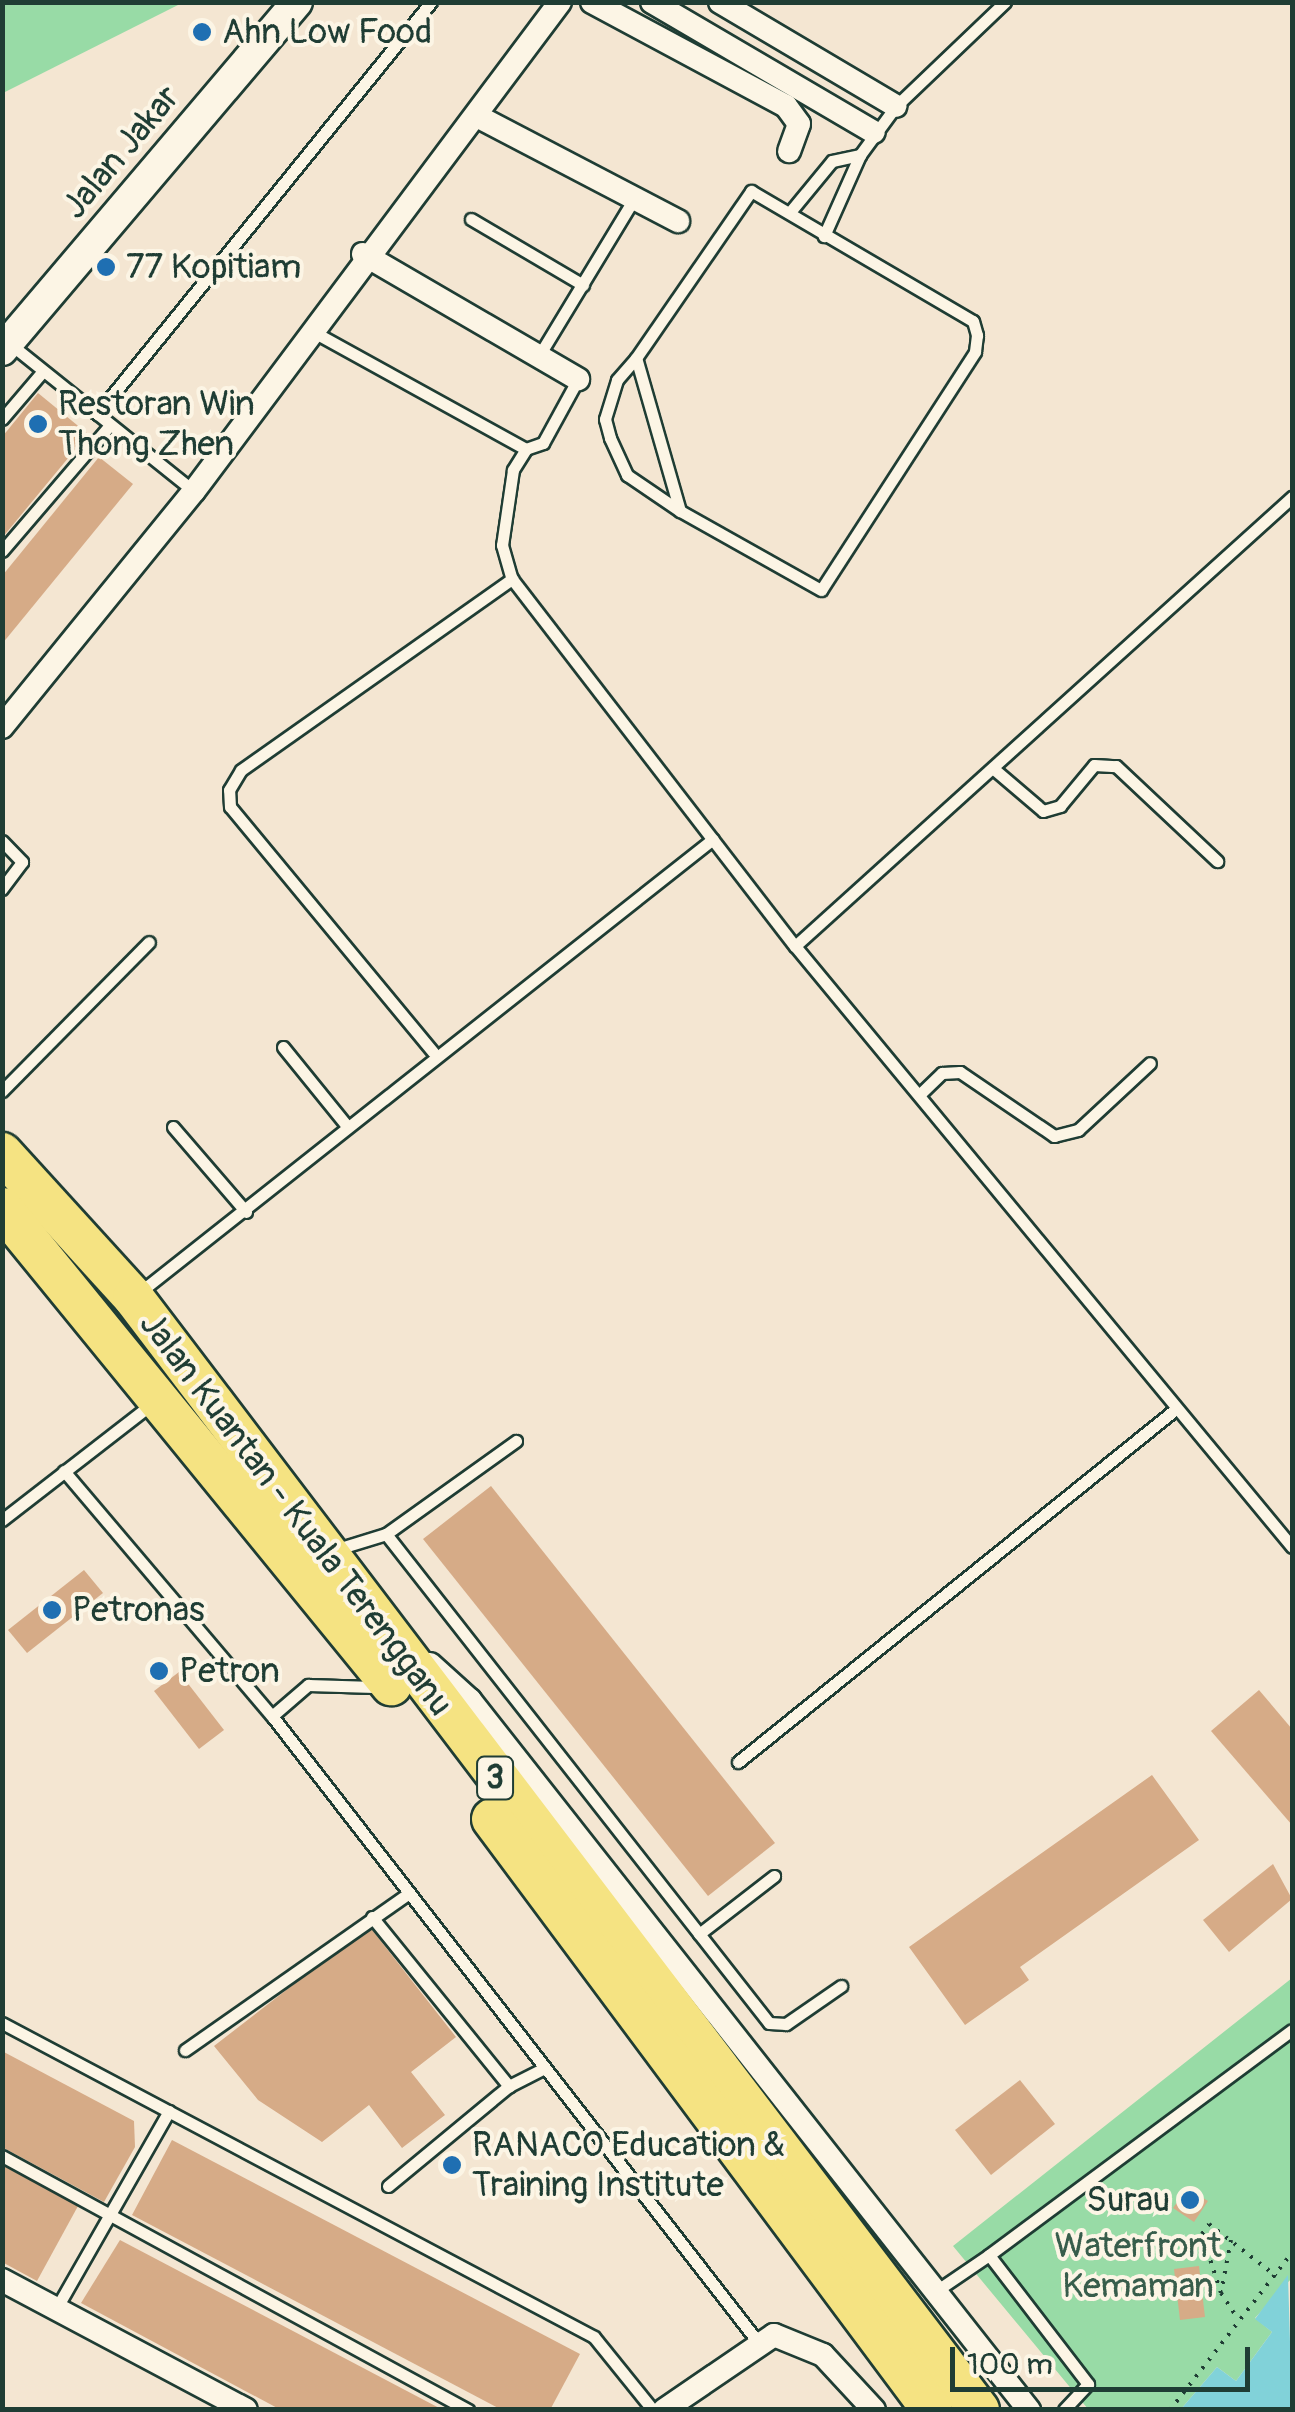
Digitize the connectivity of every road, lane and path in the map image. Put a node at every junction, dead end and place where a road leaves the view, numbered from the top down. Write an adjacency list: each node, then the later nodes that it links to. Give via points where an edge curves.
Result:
1 (272, 2): 22 (main road, Jalan Jakar)
2 (296, 2): 22 (main road, Jalan Jakar)
3 (431, 2): 27 (lane)
4 (560, 2): 10 (street)
5 (592, 2): 12 (street, via 786,106 799,124)
6 (720, 2): 9 (street)
7 (1005, 2): 9 (lane)
8 (653, 3): 11 (street)
9 (896, 106): 11 (lane)
10 (477, 116): 14 (street); 19 (street)
11 (874, 132): 13 (lane)
12 (789, 151)
13 (860, 155): 15 (lane, via 832,161); 18 (lane)
14 (635, 197): 17 (street); 20 (lane)
15 (790, 212): 18 (lane); 24 (lane, via 751,191 739,198)
16 (471, 219): 20 (lane)
17 (678, 220)
18 (824, 236): 33 (lane, via 973,320 975,352 821,590)
19 (363, 254): 21 (street); 23 (street)
20 (583, 285): 23 (lane)
21 (312, 331): 30 (lane); 31 (street)
22 (4, 338): 25 (lane)
23 (540, 354): 26 (street)
24 (636, 358): 33 (lane); 33 (lane, via 613,393 610,438 628,474)
25 (43, 371): 27 (lane); 28 (lane)
26 (578, 379): 30 (lane, via 543,443)
27 (97, 414): 29 (lane)
28 (2, 419)
29 (110, 424): 31 (lane); 34 (lane)
30 (526, 449): 35 (lane, via 513,470 502,545)
31 (194, 492): 36 (street)
32 (1292, 497): 37 (lane)
33 (680, 510)
34 (2, 552)
35 (512, 580): 38 (lane); 45 (lane, via 241,770 228,790 230,806)
36 (2, 727)
37 (994, 770): 40 (lane, via 1043,811 1060,806 1094,766 1116,766); 43 (lane)
38 (713, 839): 43 (lane); 45 (lane)
39 (2, 841): 41 (lane, via 22,862)
40 (1217, 861)
41 (2, 890)
42 (150, 942): 47 (lane)
43 (795, 946): 48 (lane)
44 (283, 1047): 50 (lane)
45 (433, 1052): 50 (lane)
46 (1150, 1063): 48 (lane, via 1078,1130 1054,1136 960,1072 942,1073)
47 (2, 1091)
48 (918, 1094): 57 (lane)
49 (173, 1126): 53 (lane)
50 (347, 1126): 53 (lane)
51 (2, 1153): 54 (highway, Jalan Kuantan - Kuala Terengganu / 3)
52 (2, 1208): 55 (highway, Jalan Kuantan - Kuala Terengganu / 3)
53 (246, 1212): 54 (lane)
54 (133, 1298): 55 (street); 63 (highway, Jalan Kuantan - Kuala Terengganu / 3)
55 (96, 1326): 56 (highway, Jalan Kuantan - Kuala Terengganu / 3)
56 (156, 1400): 59 (lane); 65 (highway, Jalan Kuantan - Kuala Terengganu / 3)
57 (1172, 1412): 62 (lane); 67 (lane)
58 (516, 1441): 61 (lane)
59 (64, 1470): 60 (lane); 66 (lane)
60 (2, 1520)
61 (386, 1534): 63 (lane); 71 (lane)
62 (1292, 1547)
63 (326, 1554): 64 (highway, Jalan Kuantan - Kuala Terengganu / 3)
64 (360, 1602): 85 (highway, Jalan Kuantan - Kuala Terengganu / 3); 88 (street, via 470,1700)
65 (405, 1701): 66 (lane, via 339,1680 308,1685); 85 (highway, Jalan Kuantan - Kuala Terengganu / 3)
66 (272, 1716): 69 (lane)
67 (738, 1762)
68 (774, 1876): 71 (lane)
69 (408, 1894): 70 (lane); 76 (lane)
70 (372, 1918): 75 (lane); 77 (lane)
71 (698, 1934): 72 (lane, via 775,2027)
72 (841, 1986)
73 (2, 2022): 78 (lane)
74 (1292, 2030): 84 (lane)
75 (185, 2050)
76 (544, 2068): 77 (lane); 92 (lane)
77 (509, 2086): 80 (lane)
78 (169, 2112): 81 (lane); 95 (lane, via 594,2337)
79 (2, 2156): 81 (lane)
80 (388, 2186)
81 (109, 2216): 90 (lane); 94 (lane)
82 (1230, 2240): 86 (path); 89 (path); 89 (path, via 1209,2224 1202,2234)
83 (1292, 2253): 86 (path)
84 (989, 2255): 88 (lane); 101 (lane, via 1088,2384)
85 (845, 2267): 98 (highway, Jalan Kuantan - Kuala Terengganu / 3); 99 (highway, Jalan Kuantan - Kuala Terengganu / 3)
86 (1276, 2276): 91 (path)
87 (2, 2280): 90 (street)
88 (939, 2290): 100 (street)
89 (1221, 2293): 91 (path)
90 (56, 2309): 93 (street)
91 (1239, 2320): 102 (path)
92 (758, 2342): 96 (street); 97 (street, via 787,2336 815,2350)
93 (246, 2410)
94 (468, 2410)
95 (654, 2410)
96 (664, 2410)
97 (874, 2410)
98 (932, 2410)
99 (979, 2410)
100 (1029, 2410)
101 (1064, 2410)
102 (1170, 2410)

